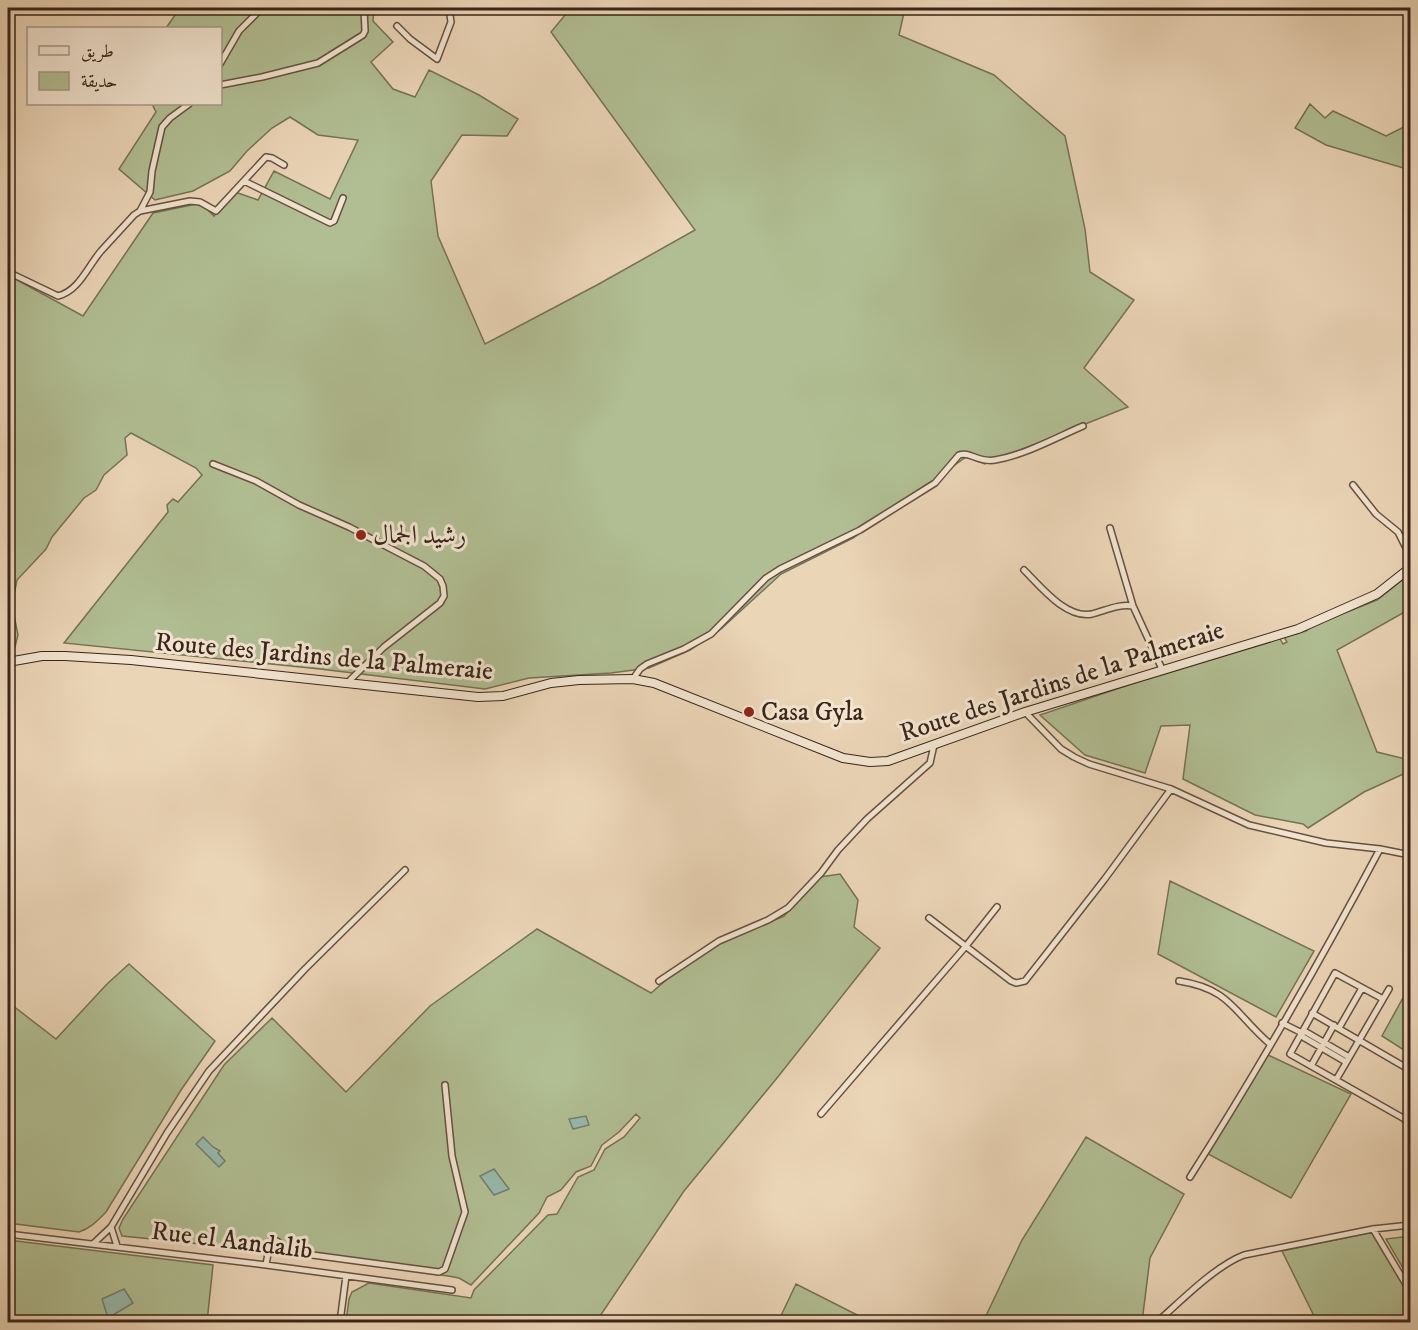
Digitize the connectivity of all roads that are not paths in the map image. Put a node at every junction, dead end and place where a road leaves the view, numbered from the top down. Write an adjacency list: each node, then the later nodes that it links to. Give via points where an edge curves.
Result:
1 (262, 8): 5 (street, via 239,31)
2 (364, 8): 6 (street, via 363,35 318,63)
3 (449, 8): 4 (street, via 452,22 437,59)
4 (397, 26)
5 (222, 61)
6 (222, 85)
7 (188, 105): 11 (street, via 162,127 150,192)
8 (284, 165): 9 (street, via 266,157)
9 (244, 181): 10 (street, via 330,223); 11 (street, via 216,211 190,201)
10 (343, 198)
11 (140, 211): 12 (street, via 65,294 58,296)
12 (8, 272)
13 (1083, 426): 23 (street, via 997,460 981,461 967,454 959,455 935,483 860,530 766,578 711,634 647,663)
14 (213, 464): 24 (street, via 349,527 424,566 440,579 444,596 440,603 384,647)
15 (1353, 485): 17 (street, via 1376,514 1398,532)
16 (1110, 528): 20 (street)
17 (1410, 556)
18 (1410, 568): 22 (street, Route des Jardins de la Palmeraie, via 1377,594 1306,626)
19 (1024, 570): 20 (street, via 1043,590 1080,615)
20 (1133, 606): 22 (street)
21 (8, 662): 24 (street, Route des Jardins de la Palmeraie, via 42,656 86,657)
22 (1162, 669): 25 (street, Route des Jardins de la Palmeraie)
23 (633, 679): 24 (street, Route des Jardins de la Palmeraie, via 550,683 490,698); 26 (street, Route des Jardins de la Palmeraie, via 654,683 843,758 888,762)
24 (347, 683)
25 (1025, 712): 26 (street, Route des Jardins de la Palmeraie); 27 (street, via 1074,757)
26 (934, 745): 34 (street, via 930,763 867,819 788,908 719,941)
27 (1171, 789): 28 (street, via 1258,828 1326,843); 33 (street, via 1025,981 1011,981)
28 (1380, 849): 29 (street); 40 (street)
29 (1410, 855)
30 (405, 870): 57 (street, via 297,976 209,1071 166,1133)
31 (997, 907): 33 (street)
32 (929, 918): 33 (street)
33 (966, 946): 52 (street)
34 (659, 981)
35 (1179, 981): 44 (street, via 1199,984 1218,993)
36 (1362, 988): 38 (street); 39 (street, via 1335,973); 41 (street)
37 (1389, 989): 38 (street)
38 (1383, 999): 43 (street)
39 (1312, 1012): 41 (street); 42 (street)
40 (1282, 1023): 42 (street); 44 (street)
41 (1336, 1027): 43 (street); 45 (street)
42 (1300, 1032): 45 (street); 47 (street, via 1290,1054)
43 (1359, 1040): 46 (street); 48 (street)
44 (1270, 1044): 55 (street)
45 (1323, 1045): 46 (street); 47 (street)
46 (1348, 1059): 49 (street)
47 (1311, 1066): 49 (street)
48 (1410, 1070)
49 (1336, 1080): 53 (street)
50 (445, 1085): 62 (street, via 452,1156 465,1212 445,1269 439,1272 298,1253 277,1241 270,1242)
51 (1410, 1108): 53 (street)
52 (821, 1114)
53 (1404, 1119): 54 (street)
54 (1410, 1122)
55 (1190, 1177)
56 (1410, 1225): 58 (street)
57 (111, 1227): 60 (street); 61 (street)
58 (1373, 1229): 65 (street); 67 (street, via 1236,1258)
59 (8, 1234): 60 (street, Rue el Aandalib)
60 (93, 1244): 61 (street, Rue el Aandalib)
61 (117, 1246): 62 (street, Rue el Aandalib)
62 (266, 1264): 63 (street, Rue el Aandalib)
63 (346, 1276): 64 (street, Rue el Aandalib); 66 (street)
64 (452, 1290)
65 (1410, 1291)
66 (340, 1323)
67 (1157, 1323)

